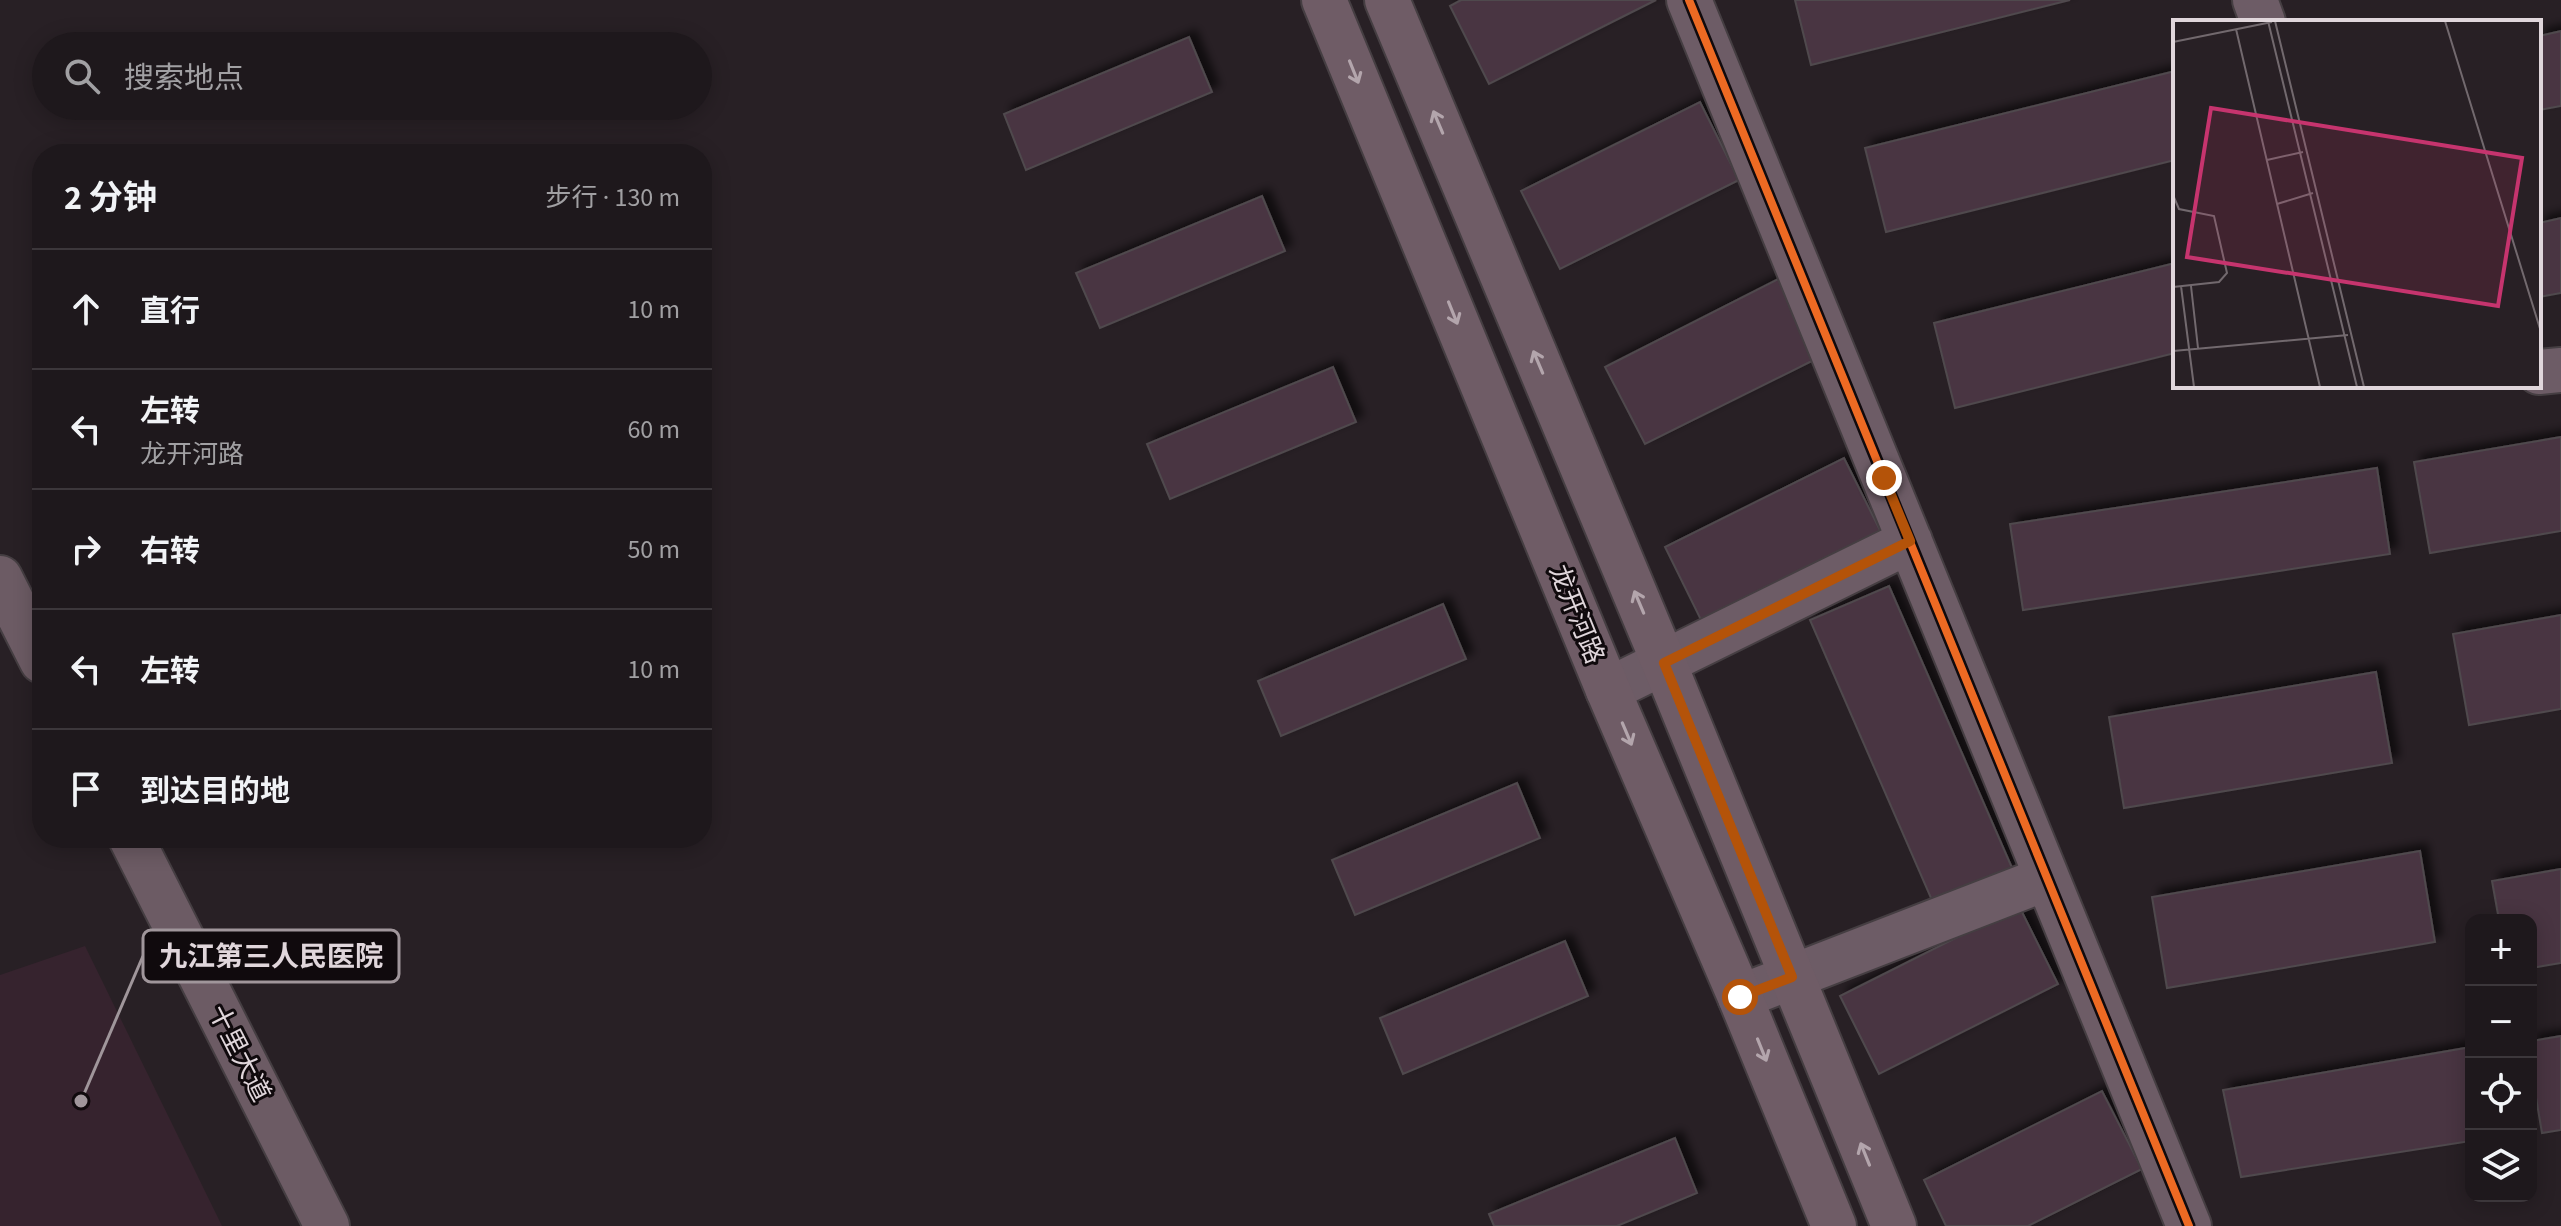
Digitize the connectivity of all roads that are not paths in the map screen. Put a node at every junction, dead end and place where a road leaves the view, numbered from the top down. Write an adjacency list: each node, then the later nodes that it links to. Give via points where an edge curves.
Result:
1 (1324, 0): 12 (main road, 龙开河路, one-way to 12)
2 (1387, 0): 11 (main road, one-way to 2)
3 (1689, 0): 8 (street)
4 (2255, 0): 5 (street)
5 (2262, 20)
6 (2561, 370): 7 (street)
7 (2541, 372)
8 (1910, 541): 11 (street); 14 (street)
9 (0, 578): 10 (highway)
10 (32, 641)
11 (1664, 663): 12 (street); 15 (main road)
12 (1608, 690): 16 (main road, 龙开河路, one-way to 16)
13 (136, 848): 17 (highway, 十里大道)
14 (2047, 878): 15 (street); 20 (street)
15 (1792, 977): 16 (street); 19 (main road, one-way to 15)
16 (1740, 997): 18 (main road, 龙开河路, one-way to 18)
17 (327, 1226)
18 (1834, 1226)
19 (1894, 1226)
20 (2189, 1226)

